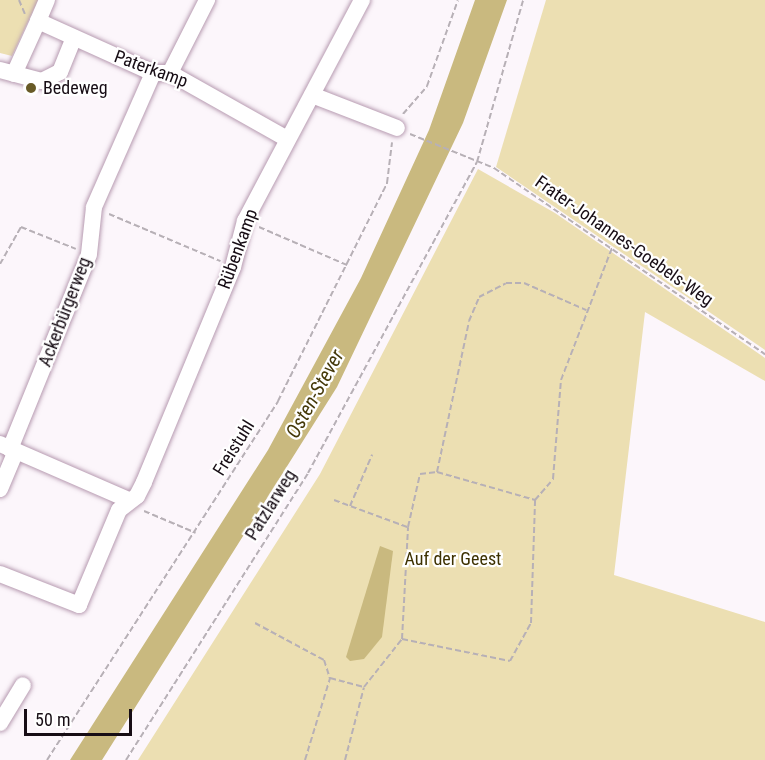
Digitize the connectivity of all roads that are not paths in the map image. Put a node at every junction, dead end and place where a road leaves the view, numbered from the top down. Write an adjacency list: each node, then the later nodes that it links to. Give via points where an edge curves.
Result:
1 (47, 0): 4 (street)
2 (207, 0): 8 (street)
3 (360, 1): 9 (street, Rübenkamp)
4 (38, 21): 5 (street, Paterkamp); 6 (street)
5 (74, 38): 6 (street, via 60,72 42,81); 7 (street, Paterkamp)
6 (7, 72)
7 (153, 73): 8 (street, Paterkamp); 12 (street, Ackerbürgerweg, via 94,207 89,254)
8 (170, 73): 11 (street, Paterkamp)
9 (312, 95): 10 (street); 11 (street, Rübenkamp)
10 (403, 131)
11 (287, 139): 14 (street, Rübenkamp, via 245,221 233,267 144,482)
12 (9, 448): 13 (street, Ackerbürgerweg); 14 (street)
13 (0, 489)
14 (129, 500): 15 (street, Rübenkamp, via 119,510 79,605)
15 (0, 574)
16 (23, 685): 17 (street)
17 (0, 723)

